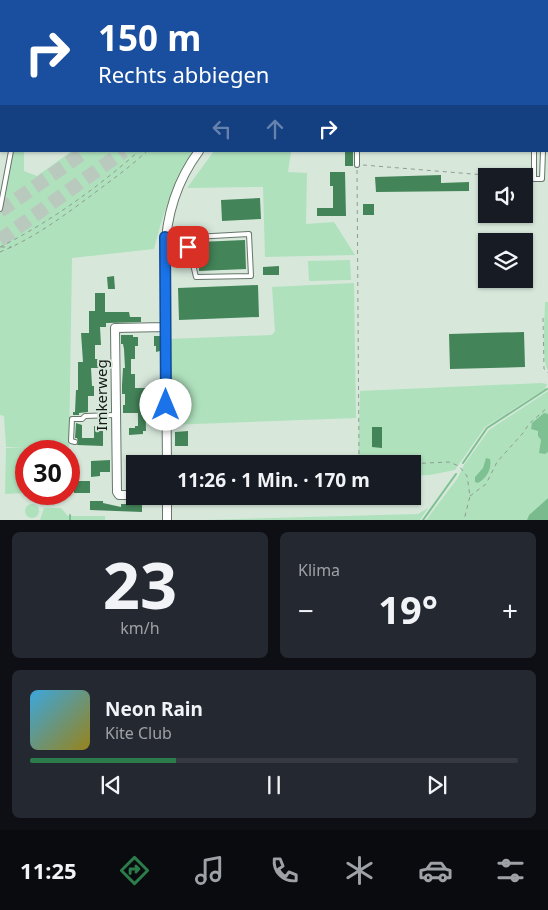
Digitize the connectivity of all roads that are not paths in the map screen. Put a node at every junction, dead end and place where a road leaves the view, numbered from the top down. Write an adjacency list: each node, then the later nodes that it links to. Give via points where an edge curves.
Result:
1 (11, 152): 7 (lane)
2 (198, 152): 8 (street, via 172,203)
3 (357, 152): 6 (lane)
4 (534, 152): 5 (lane, via 534,179 542,180)
5 (542, 152)
6 (357, 165)
7 (0, 209)
8 (165, 237): 9 (lane); 10 (street)
9 (188, 247): 9 (lane, via 196,277 251,276 249,234 194,237)
10 (166, 327): 11 (street, Imkerweg, via 115,328); 13 (street)
11 (115, 415): 12 (lane, via 72,419); 14 (street, Imkerweg, via 116,492)
12 (72, 440)
13 (167, 455)
14 (126, 495)
15 (167, 505): 16 (street)
16 (167, 520)

